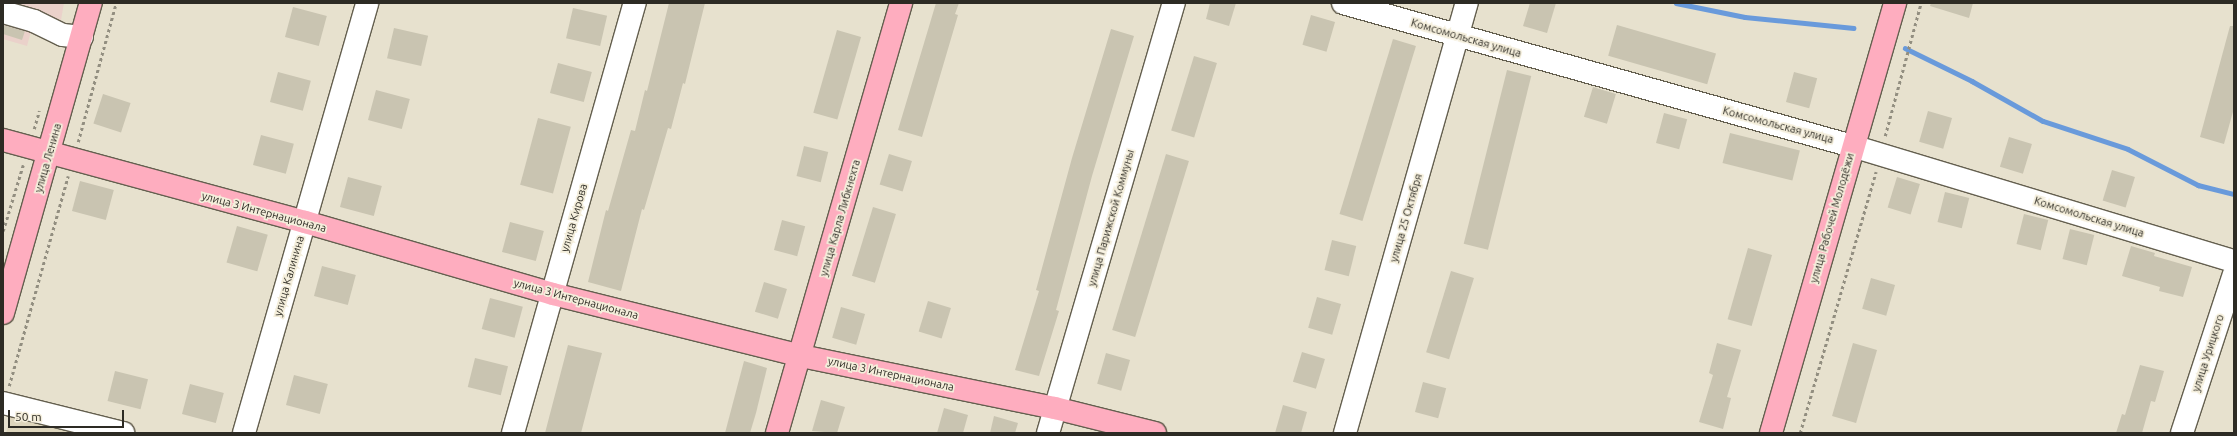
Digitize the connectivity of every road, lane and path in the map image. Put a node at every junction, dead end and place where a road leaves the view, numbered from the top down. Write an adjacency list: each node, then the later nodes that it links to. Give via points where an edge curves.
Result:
1 (91, 3): 13 (main road, улица Ленина)
2 (116, 3): 18 (path)
3 (367, 3): 19 (street, улица Калинина)
4 (635, 3): 22 (street, улица Кирова)
5 (901, 3): 24 (main road, улица Карла Либкнехта)
6 (1174, 3): 26 (street, улица Парижской Коммуны)
7 (1343, 3): 12 (street, Комсомольская улица)
8 (1467, 3): 12 (street, улица 25 Октября)
9 (1895, 3): 15 (main road, улица Рабочей Молодёжи)
10 (1921, 3): 17 (path, via 1891,108)
11 (3, 12): 13 (street, via 34,21 64,35)
12 (1457, 36): 15 (street, Комсомольская улица); 34 (street, улица 25 Октября)
13 (82, 37): 16 (main road, улица Ленина)
14 (3, 140): 16 (main road, улица 3 Интернационала)
15 (1852, 146): 17 (street, Комсомольская улица); 35 (main road, улица Рабочей Молодёжи)
16 (49, 153): 18 (main road, улица 3 Интернационала); 23 (main road, улица Ленина)
17 (1881, 154): 20 (street, Комсомольская улица); 36 (path)
18 (73, 159): 19 (main road, улица 3 Интернационала); 25 (path)
19 (305, 222): 22 (main road, улица 3 Интернационала); 29 (street, улица Калинина)
20 (2234, 261)
21 (2234, 274): 37 (street, улица Урицкого)
22 (553, 294): 24 (main road, улица 3 Интернационала); 30 (street, улица Кирова)
23 (3, 313)
24 (801, 356): 26 (main road, улица 3 Интернационала); 31 (main road, улица Карла Либкнехта)
25 (3, 403): 27 (street)
26 (1054, 408): 32 (street, улица Парижской Коммуны); 33 (main road, улица 3 Интернационала)
27 (76, 427): 28 (street)
28 (123, 433)
29 (244, 433)
30 (513, 433)
31 (777, 433)
32 (1048, 433)
33 (1156, 433)
34 (1345, 433)
35 (1771, 433)
36 (1800, 433)
37 (2182, 433)

